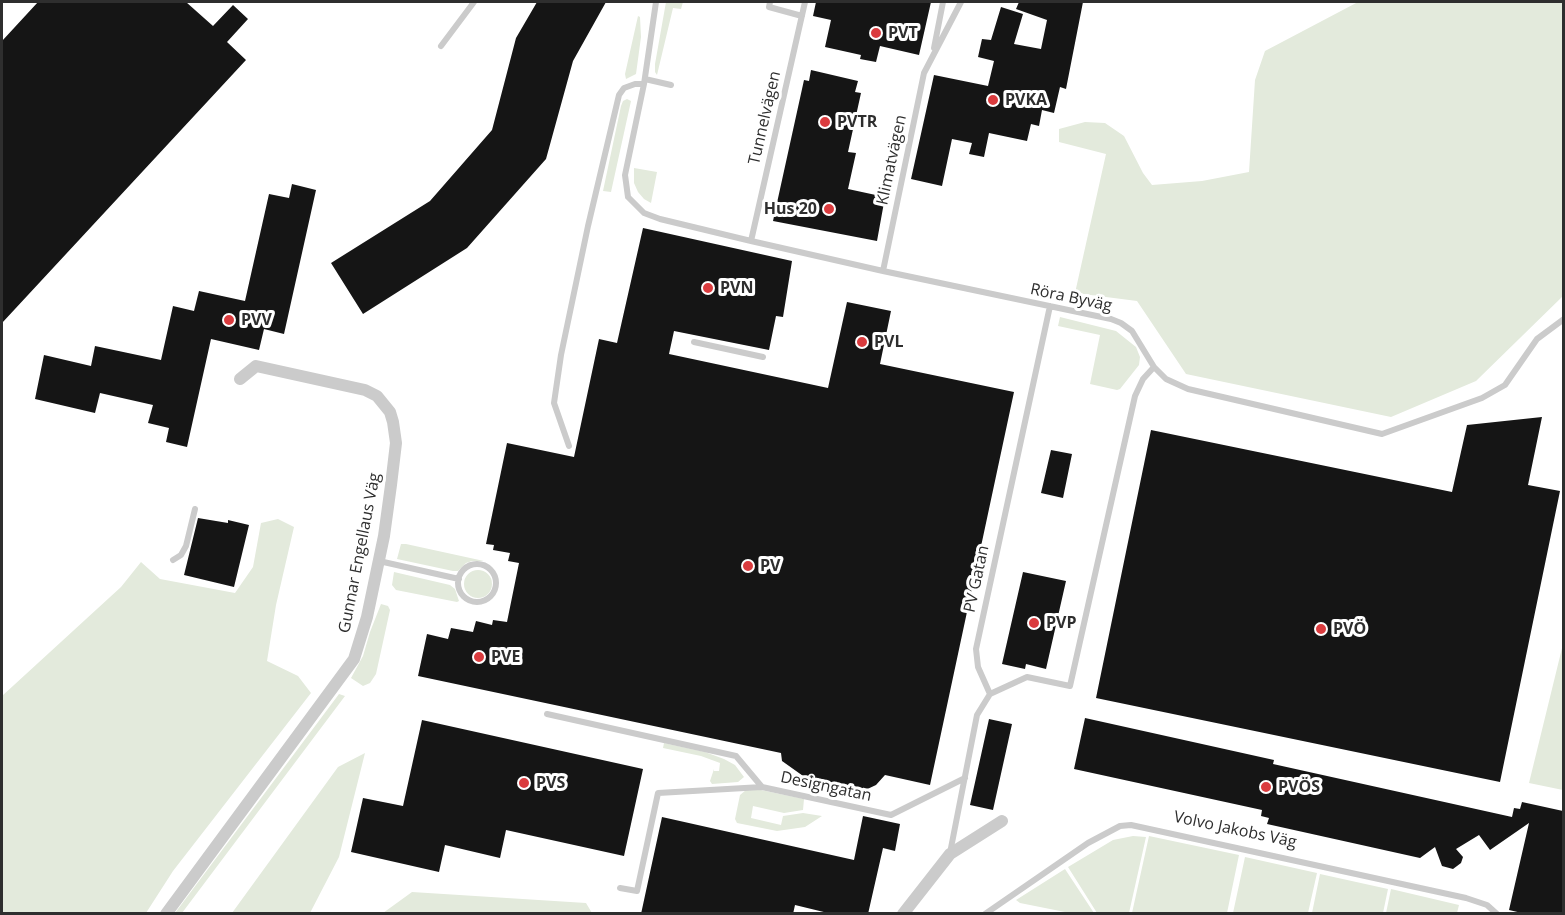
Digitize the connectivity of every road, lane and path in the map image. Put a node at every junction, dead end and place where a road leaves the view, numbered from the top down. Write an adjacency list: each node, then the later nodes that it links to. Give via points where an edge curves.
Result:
1 (474, 2): 8 (lane)
2 (656, 2): 10 (lane, Röra Byväg)
3 (770, 2): 7 (lane, via 769,7)
4 (805, 2): 7 (lane, Tunnelvägen)
5 (943, 2): 9 (lane, Klimatvägen)
6 (961, 2): 9 (lane, Klimatvägen)
7 (802, 16): 12 (lane, Tunnelvägen)
8 (441, 45)
9 (933, 55): 13 (lane, Klimatvägen, via 924,73)
10 (645, 82): 11 (lane); 12 (lane, Röra Byväg, via 625,175 628,197 644,213 660,219); 20 (lane, via 624,88 619,95 561,355 554,403)
11 (671, 85)
12 (751, 241): 13 (lane, Röra Byväg)
13 (883, 271): 14 (lane, Röra Byväg)
14 (1050, 306): 18 (lane, Röra Byväg, via 1121,323 1132,331); 25 (lane, PV Gatan, via 976,649 978,667)
15 (1563, 320): 18 (lane, Röra Byväg, via 1538,339 1505,384 1482,398 1382,434 1188,389 1166,379)
16 (693, 342): 17 (lane)
17 (763, 357)
18 (1155, 367): 25 (lane, via 1135,396 1070,686 1027,677)
19 (240, 379): 23 (street, Gunnar Engellaus Väg, via 256,366 365,390 384,402 396,443)
20 (569, 446)
21 (195, 509): 22 (lane, via 186,546)
22 (172, 560)
23 (378, 561): 24 (lane); 32 (street, Gunnar Engellaus Väg, via 354,659)
24 (459, 579): 24 (lane, via 460,591 468,600 481,602 494,591 495,578 483,566 470,566)
25 (990, 694): 27 (lane, via 978,716)
26 (547, 714): 28 (lane, Designgatan, via 736,756)
27 (965, 778): 28 (lane, Designgatan, via 891,815); 30 (lane)
28 (762, 787): 31 (lane, via 658,794 637,891)
29 (1002, 821): 30 (street)
30 (950, 854): 33 (street)
31 (620, 888)
32 (166, 914)
33 (903, 914)
34 (985, 914): 35 (lane, Volvo Jakobs Väg, via 1088,843 1120,826 1131,825 1466,898 1487,905)
35 (1497, 914)

